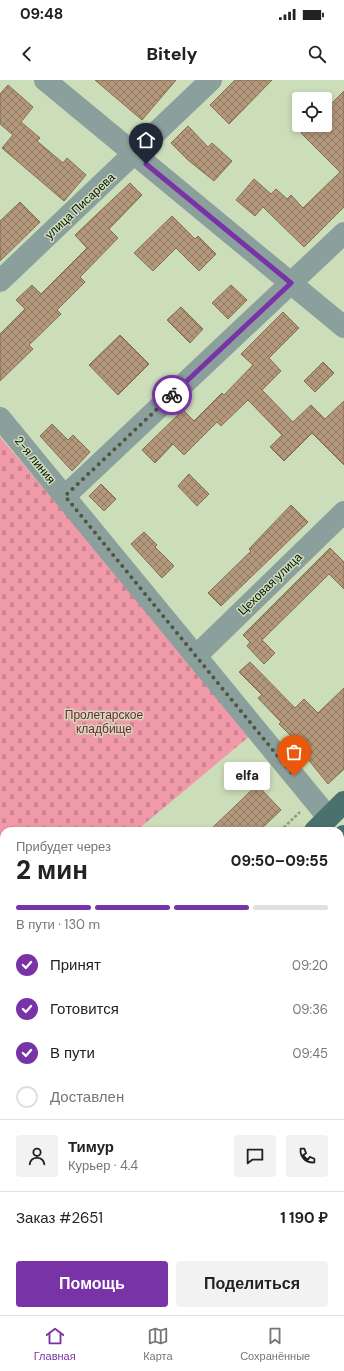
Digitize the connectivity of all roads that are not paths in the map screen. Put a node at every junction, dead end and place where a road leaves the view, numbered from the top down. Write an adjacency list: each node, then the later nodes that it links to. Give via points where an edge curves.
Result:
1 (45, 80): 3 (street)
2 (210, 80): 3 (street, улица Писарева)
3 (134, 154): 5 (street, улица Писарева); 6 (street)
4 (344, 233): 6 (street)
5 (0, 281)
6 (291, 283): 7 (street); 9 (street)
7 (344, 327)
8 (0, 418): 9 (street, 2-я линия)
9 (65, 496): 11 (street, 2-я линия)
10 (344, 512): 11 (street, Цеховая улица)
11 (196, 656): 13 (street, 2-я линия)
12 (344, 802): 13 (main road)
13 (322, 824)

